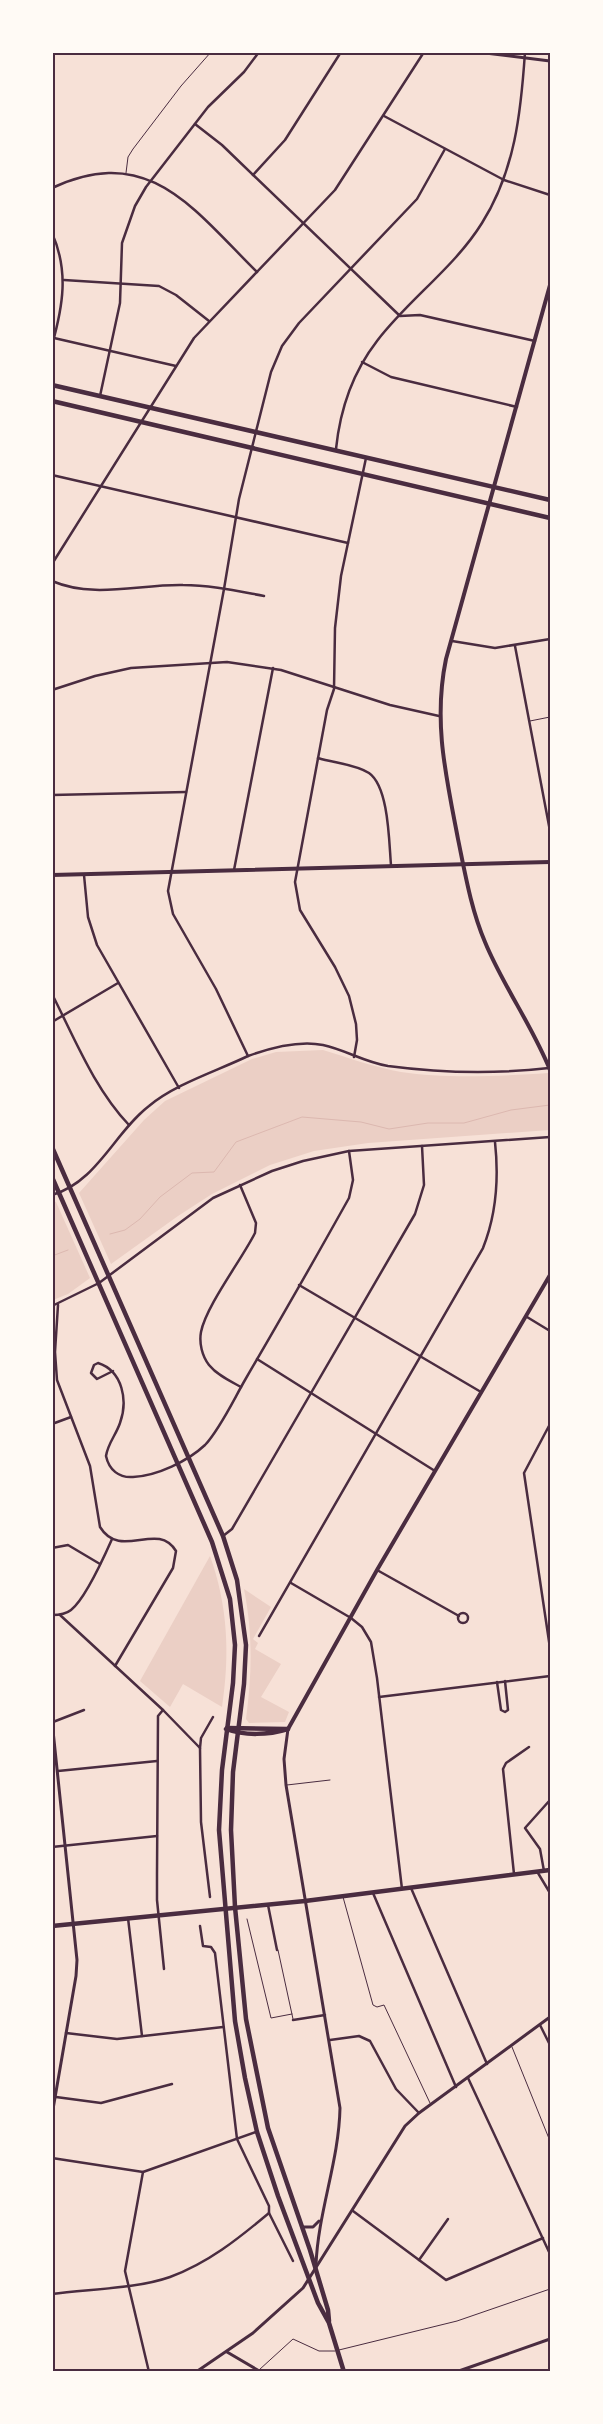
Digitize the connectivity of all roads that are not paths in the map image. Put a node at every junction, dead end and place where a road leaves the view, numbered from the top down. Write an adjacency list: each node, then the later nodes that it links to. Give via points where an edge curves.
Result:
1 (210, 52): 12 (lane, via 132,148)
2 (259, 52): 10 (street)
3 (341, 52): 13 (street, via 285,140)
4 (424, 52): 9 (street)
5 (477, 52): 7 (street)
6 (525, 52): 7 (street)
7 (525, 58): 8 (street); 15 (street, via 517,135)
8 (550, 61)
9 (384, 116): 11 (street); 18 (street, via 338,186)
10 (195, 124): 13 (street); 14 (street)
11 (444, 148): 15 (street); 20 (street, via 417,199)
12 (126, 173): 14 (street); 16 (street, via 82,176)
13 (253, 174): 18 (street)
14 (151, 180): 21 (street, via 180,198); 23 (street, via 135,206 124,234)
15 (504, 180): 17 (street); 25 (street, via 469,242)
16 (52, 188)
17 (550, 195)
18 (304, 223): 20 (street); 21 (street)
19 (52, 233): 22 (street)
20 (352, 269): 25 (street); 39 (street, via 299,323 282,346 268,381)
21 (257, 272): 26 (street)
22 (64, 280): 23 (street); 27 (street)
23 (121, 285): 26 (street, via 165,288); 30 (street)
24 (550, 285): 28 (main road)
25 (400, 316): 28 (street, via 420,315); 31 (street)
26 (209, 321): 32 (street)
27 (54, 338): 29 (street); 30 (street)
28 (535, 341): 37 (main road)
29 (52, 345)
30 (110, 351): 32 (street); 34 (street)
31 (362, 362): 37 (street, via 391,377); 41 (street, via 345,402)
32 (176, 366): 36 (street)
33 (52, 385): 34 (main road)
34 (100, 396): 36 (main road)
35 (52, 401): 38 (main road)
36 (151, 407): 38 (street); 39 (main road)
37 (517, 407): 46 (main road)
38 (142, 421): 40 (main road); 45 (street)
39 (257, 431): 40 (street); 41 (main road)
40 (252, 447): 44 (main road); 49 (street)
41 (336, 449): 42 (main road)
42 (367, 456): 44 (street); 46 (main road)
43 (52, 475): 45 (street)
44 (364, 475): 48 (main road); 51 (street)
45 (100, 486): 49 (street); 52 (street)
46 (494, 487): 47 (main road); 48 (main road)
47 (550, 500)
48 (490, 502): 50 (main road); 57 (main road)
49 (235, 517): 51 (street); 54 (street)
50 (550, 518)
51 (348, 543): 61 (street, via 337,609)
52 (52, 564)
53 (52, 580): 54 (street, via 96,590 182,584)
54 (224, 589): 55 (street); 59 (street)
55 (264, 596)
56 (550, 639): 58 (street)
57 (452, 641): 58 (street, via 481,648); 63 (main road, via 443,676)
58 (515, 646): 65 (street)
59 (211, 662): 60 (street); 62 (street, via 118,670); 67 (street)
60 (272, 668): 61 (street); 75 (street)
61 (334, 689): 63 (street); 66 (street)
62 (52, 690)
63 (439, 716): 72 (main road, via 441,748)
64 (550, 717): 65 (lane)
65 (530, 722): 69 (street)
66 (318, 758): 73 (street, via 369,773 377,781 383,798); 74 (street)
67 (186, 792): 68 (street); 76 (street)
68 (52, 795)
69 (550, 824): 70 (street)
70 (550, 831)
71 (550, 862): 72 (main road)
72 (463, 863): 73 (main road); 85 (main road, via 484,941)
73 (391, 865): 74 (main road)
74 (296, 869): 75 (main road); 84 (street, via 299,906 345,985 352,1006 357,1040)
75 (234, 870): 76 (main road)
76 (170, 872): 78 (main road); 83 (street, via 168,892 173,914 216,989)
77 (52, 875): 78 (main road)
78 (84, 875): 79 (street, via 92,931)
79 (118, 983): 81 (street); 86 (street)
80 (52, 994): 81 (street)
81 (62, 1014): 82 (street); 87 (street, via 101,1088)
82 (52, 1022)
83 (248, 1056): 84 (street, via 310,1044 324,1045); 86 (street)
84 (354, 1057): 85 (street, via 375,1064 434,1070 508,1072)
85 (550, 1068)
86 (179, 1088): 87 (street, via 154,1102)
87 (129, 1125): 95 (street)
88 (550, 1137): 89 (street)
89 (495, 1142): 90 (street); 107 (street, via 498,1187 486,1240)
90 (422, 1146): 92 (street); 105 (street, via 424,1179 419,1207)
91 (52, 1147): 95 (main road)
92 (349, 1151): 94 (street, via 303,1161); 101 (street, via 353,1180 351,1195)
93 (52, 1176): 96 (main road)
94 (240, 1185): 98 (street, via 199,1208); 110 (street, via 256,1223 256,1233 205,1320 200,1337 208,1364)
95 (71, 1189): 96 (street); 98 (main road)
96 (60, 1193): 97 (street); 100 (main road)
97 (52, 1195)
98 (109, 1275): 100 (street); 117 (main road)
99 (550, 1275): 104 (main road)
100 (100, 1283): 102 (street); 118 (main road)
101 (300, 1285): 105 (street); 108 (street)
102 (58, 1305): 103 (street); 113 (street, via 56,1374)
103 (52, 1306)
104 (527, 1317): 106 (street); 112 (main road)
105 (356, 1318): 107 (street); 111 (street)
106 (550, 1331)
107 (422, 1357): 112 (street); 116 (street)
108 (257, 1359): 110 (street); 111 (street)
109 (113, 1371): 109 (street, via 98,1364 94,1365 91,1373 97,1379); 118 (street, via 121,1387 124,1408 107,1449 109,1466 117,1474 129,1477)
110 (241, 1387): 117 (street, via 205,1445)
111 (312, 1392): 116 (street); 120 (street, via 232,1529)
112 (482, 1393): 119 (main road)
113 (71, 1417): 114 (street); 121 (street, via 92,1473 100,1527)
114 (52, 1424)
115 (550, 1424): 131 (street, via 524,1473)
116 (377, 1435): 119 (street); 125 (street)
117 (188, 1456): 118 (street); 120 (main road)
118 (178, 1463): 142 (main road, via 218,1556 230,1599 234,1663)
119 (436, 1472): 124 (main road)
120 (223, 1536): 141 (main road, via 237,1580 245,1627 246,1665)
121 (112, 1538): 123 (street); 132 (street, via 126,1543 161,1539 171,1543 176,1554 172,1568)
122 (52, 1548): 123 (street, via 68,1545)
123 (100, 1564): 127 (street, via 76,1605)
124 (377, 1570): 128 (street); 129 (main road)
125 (291, 1583): 129 (street); 130 (street)
126 (52, 1615): 127 (street)
127 (60, 1615): 132 (street)
128 (459, 1616): 128 (street, via 461,1623 467,1622 466,1614)
129 (351, 1618): 136 (street, via 362,1627 371,1642); 143 (main road)
130 (259, 1636)
131 (550, 1648)
132 (115, 1666): 138 (street)
133 (550, 1676): 134 (street)
134 (505, 1681): 135 (street); 135 (street, via 508,1710 505,1712 501,1710)
135 (497, 1682): 136 (street)
136 (379, 1697): 160 (street)
137 (84, 1710): 140 (street)
138 (163, 1710): 146 (street); 147 (street, via 158,1716)
139 (213, 1717): 146 (street, via 200,1738)
140 (52, 1722): 148 (street)
141 (238, 1727): 142 (main road); 143 (main road); 144 (main road)
142 (226, 1729): 144 (main road); 168 (main road, via 219,1830)
143 (288, 1729): 144 (main road, via 277,1733); 150 (street, via 284,1759)
144 (238, 1733): 167 (main road, via 231,1801)
145 (529, 1746): 158 (street, via 503,1769)
146 (200, 1748): 164 (street, via 200,1822)
147 (157, 1761): 148 (street); 152 (street)
148 (58, 1771): 153 (street)
149 (330, 1780): 150 (lane)
150 (286, 1785): 165 (street)
151 (550, 1800): 156 (street, via 525,1828 540,1849)
152 (157, 1836): 153 (street); 169 (street)
153 (66, 1846): 154 (street); 172 (street)
154 (52, 1847)
155 (550, 1870): 156 (main road)
156 (544, 1871): 157 (main road)
157 (537, 1872): 158 (main road); 162 (street)
158 (514, 1874): 159 (main road)
159 (411, 1888): 160 (main road); 188 (street)
160 (402, 1889): 161 (main road)
161 (373, 1892): 163 (main road); 191 (street)
162 (550, 1893)
163 (342, 1896): 165 (main road); 193 (lane, via 373,2005 384,2005)
164 (210, 1897)
165 (305, 1901): 166 (main road); 178 (street)
166 (267, 1904): 167 (main road); 175 (street)
167 (235, 1907): 168 (main road); 205 (main road, via 245,2012 256,2076 278,2161)
168 (224, 1908): 169 (main road); 196 (main road, via 235,2021)
169 (159, 1915): 170 (main road); 176 (street)
170 (128, 1918): 172 (main road); 184 (street)
171 (247, 1919): 177 (lane, via 271,2018)
172 (74, 1924): 173 (main road); 183 (street, via 76,1976)
173 (52, 1926)
174 (200, 1926): 182 (street, via 203,1946 211,1947 215,1954)
175 (278, 1950): 177 (lane)
176 (164, 1969)
177 (292, 2014): 180 (lane)
178 (325, 2015): 180 (street); 185 (street)
179 (550, 2017): 181 (street)
180 (293, 2020)
181 (540, 2025): 186 (street); 187 (street)
182 (222, 2026): 184 (street); 197 (street)
183 (66, 2032): 184 (street, via 109,2039); 192 (street)
184 (142, 2036)
185 (330, 2040): 194 (street, via 359,2036 370,2041 396,2089); 204 (street, via 339,2117)
186 (550, 2045)
187 (512, 2046): 188 (street); 198 (lane)
188 (487, 2064): 189 (street)
189 (468, 2078): 191 (street); 206 (street)
190 (172, 2084): 192 (street, via 101,2103)
191 (456, 2087): 193 (street)
192 (56, 2097): 195 (street)
193 (431, 2104): 194 (street)
194 (418, 2113): 201 (street, via 398,2136)
195 (52, 2115)
196 (257, 2132): 197 (street); 211 (main road)
197 (237, 2139): 200 (street); 202 (street, via 269,2206)
198 (550, 2140)
199 (52, 2158): 200 (street)
200 (143, 2172): 212 (street, via 126,2267)
201 (353, 2211): 208 (street); 210 (street)
202 (269, 2213): 209 (street); 212 (street, via 205,2261 164,2279)
203 (448, 2219): 208 (street)
204 (320, 2220): 205 (street, via 313,2227); 210 (street)
205 (302, 2228): 210 (main road)
206 (543, 2238): 207 (street); 208 (street, via 449,2280)
207 (550, 2254)
208 (419, 2260)
209 (293, 2261)
210 (316, 2268): 211 (street); 215 (main road)
211 (310, 2278): 215 (main road); 218 (street, via 287,2304)
212 (128, 2285): 214 (street); 220 (street)
213 (550, 2289): 217 (lane, via 457,2321)
214 (52, 2294)
215 (329, 2323): 217 (main road)
216 (550, 2339): 223 (street)
217 (337, 2351): 219 (lane, via 319,2351 293,2339); 222 (main road)
218 (226, 2352): 219 (street); 221 (street)
219 (260, 2371)
220 (149, 2372)
221 (196, 2372)
222 (344, 2372)
223 (456, 2372)

